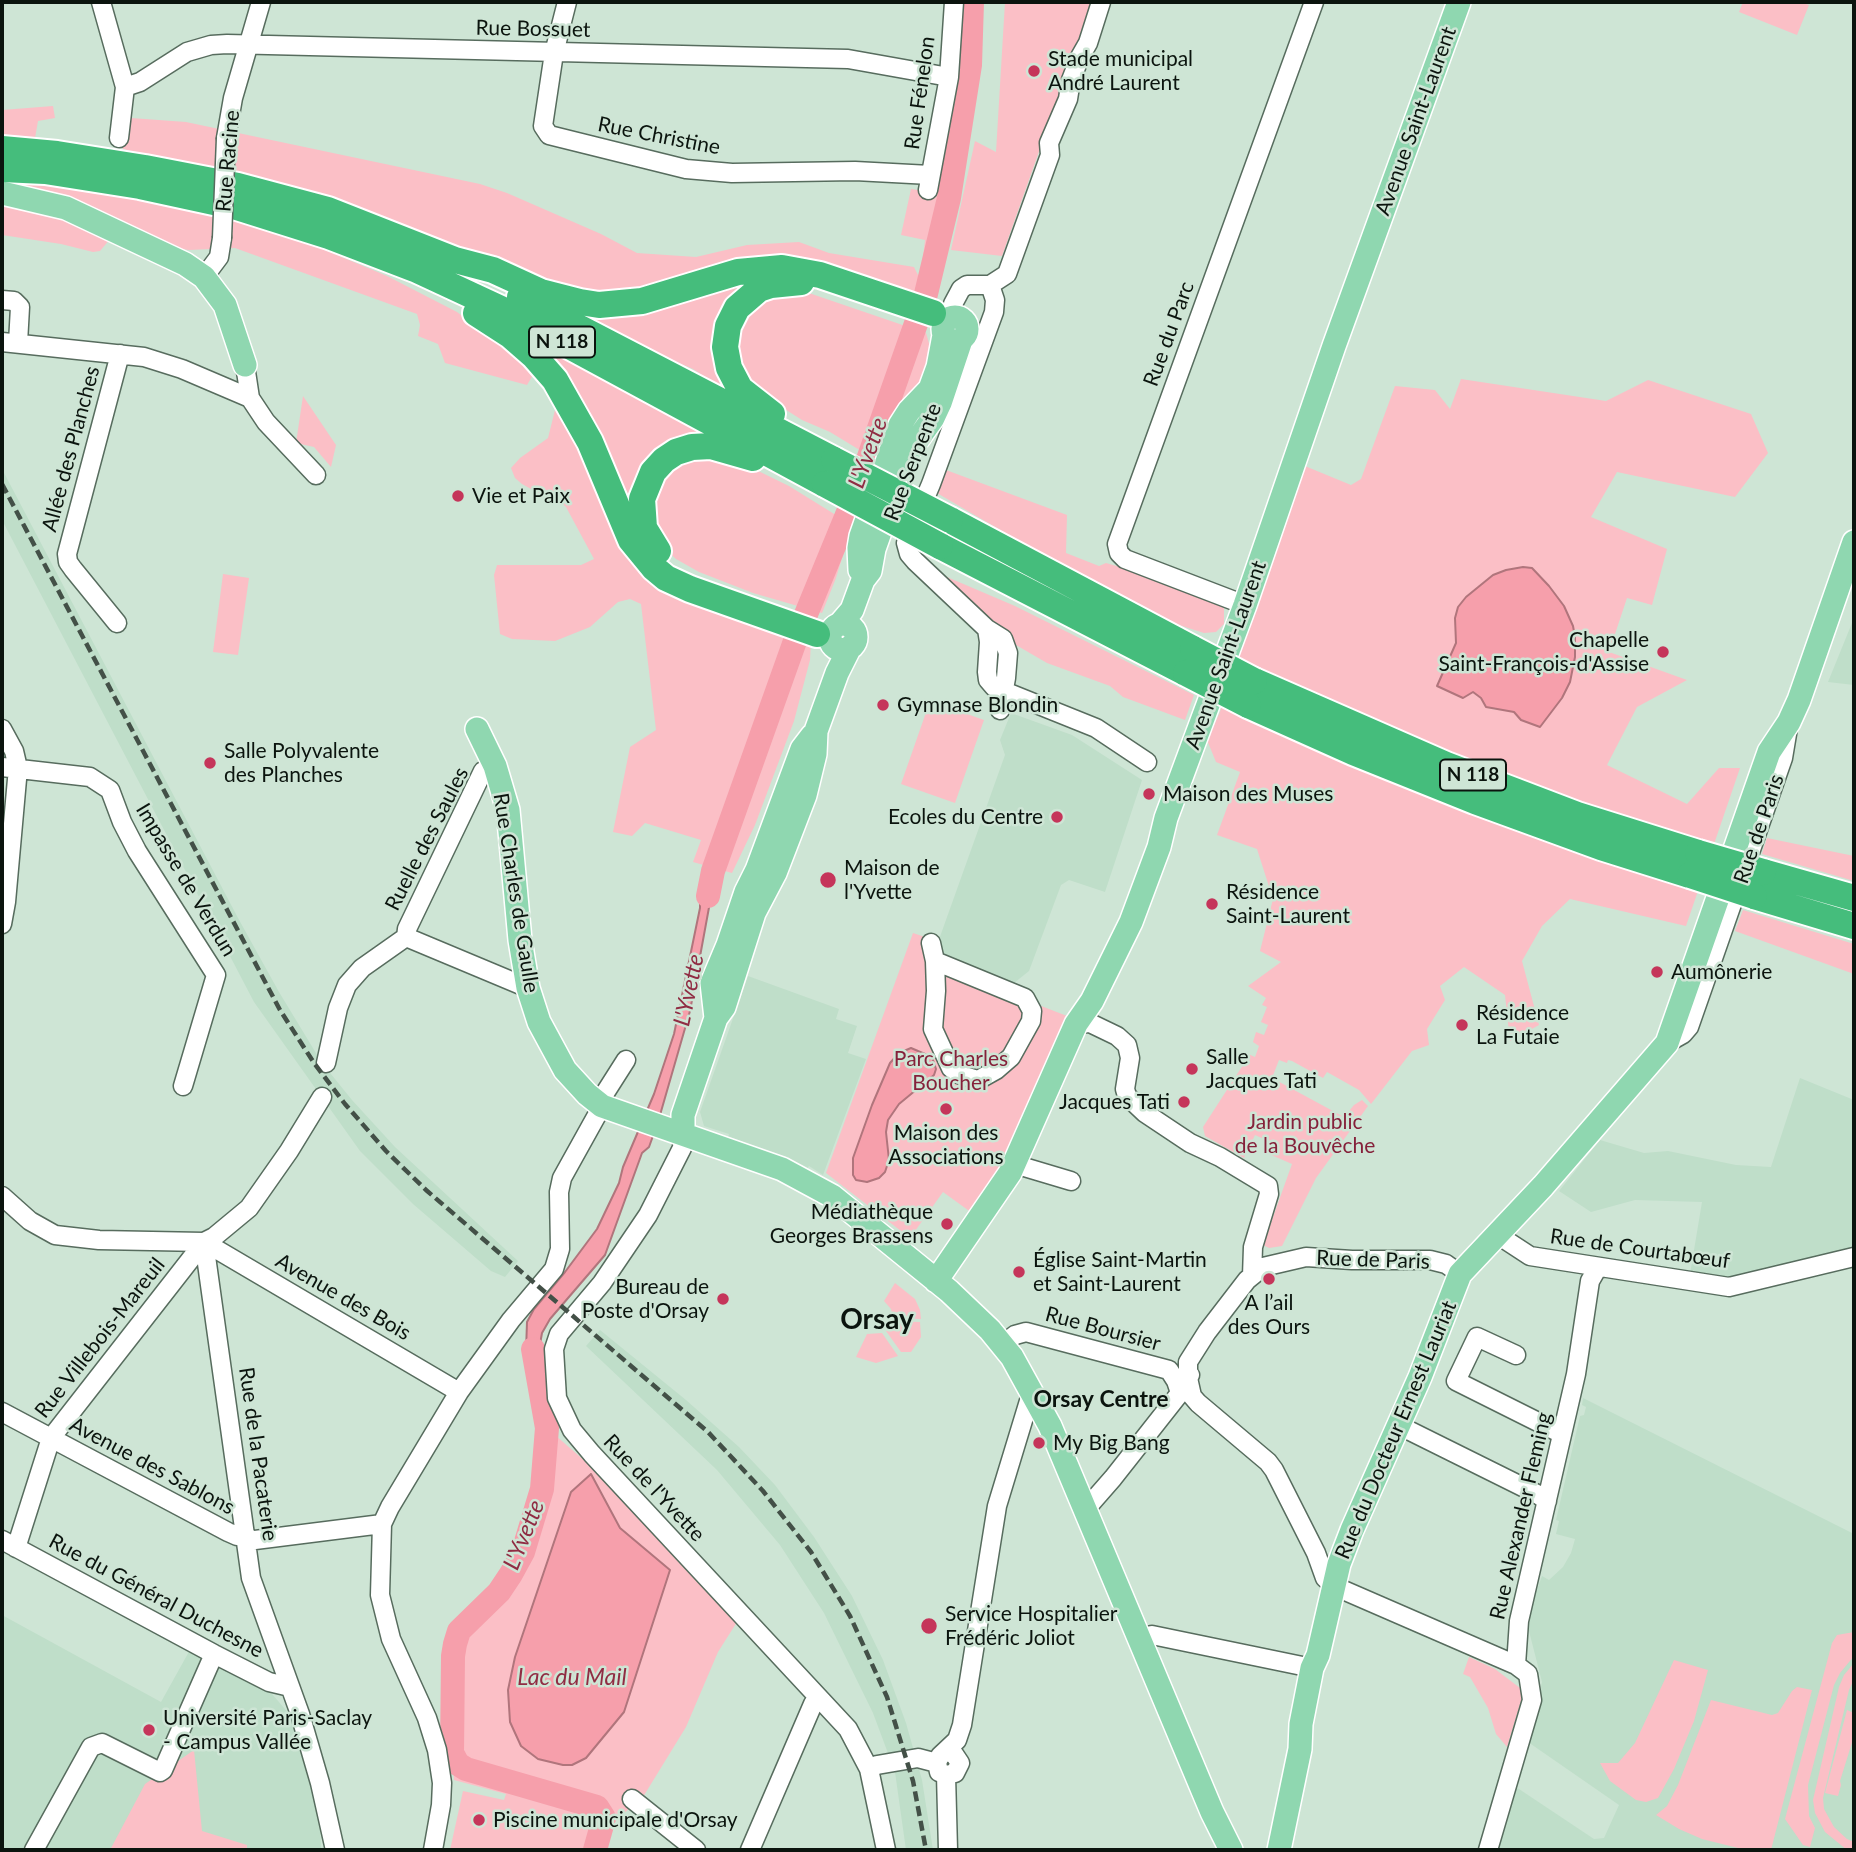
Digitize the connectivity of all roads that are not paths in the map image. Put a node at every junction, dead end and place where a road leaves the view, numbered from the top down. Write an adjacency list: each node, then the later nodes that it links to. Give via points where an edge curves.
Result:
1 (101, 2): 11 (street)
2 (261, 2): 8 (street, Rue Racine)
3 (567, 2): 9 (street)
4 (954, 2): 10 (street, Rue Fénelon)
5 (1101, 2): 20 (street, via 1011,264 1001,280)
6 (1314, 2): 31 (street, Rue du Parc, via 1117,544 1125,559)
7 (1458, 2): 31 (main road, Avenue Saint-Laurent)
8 (248, 45): 9 (street, Rue Bossuet); 11 (street, Rue Bossuet, via 197,48); 19 (street, Rue Racine, bridge, via 226,138 222,238)
9 (554, 53): 10 (street, Rue Bossuet, via 848,59); 15 (street, Rue Christine, via 543,126 555,138 686,169 855,171)
10 (949, 77): 15 (street, Rue Fénelon)
11 (125, 87): 12 (street)
12 (119, 138)
13 (2, 149): 18 (highway, N 118, via 57,154 238,186 328,210)
14 (2, 169): 17 (highway, N 118, via 140,186 237,207)
15 (929, 182)
16 (2, 193): 19 (main road, via 66,208 185,264)
17 (329, 236): 27 (highway, N 118, via 501,309); 33 (highway, via 462,304 534,356 555,380 590,442 631,540 666,578)
18 (455, 260): 22 (highway, via 541,292 599,305 642,301 738,272 782,268 820,275); 28 (highway, N 118)
19 (211, 285): 25 (main road, via 225,305)
20 (990, 285): 22 (street, via 961,289); 35 (street, Rue Serpente, via 994,312 906,543 915,561 1003,639 1008,653)
21 (2, 300): 23 (street, via 15,301 20,307)
22 (936, 322): 28 (highway, via 792,282 759,289 737,308 725,347 740,389 817,439); 33 (main road, via 940,403 908,453 870,571)
23 (10, 343): 24 (street)
24 (120, 354): 26 (street, via 182,369); 32 (street, Allée des Planches, via 67,554 73,569)
25 (245, 365): 26 (street)
26 (250, 398): 29 (street)
27 (788, 464): 28 (highway, N 118); 33 (highway, via 772,465 711,446 676,452 653,472 645,486 641,516 650,542 672,563)
28 (829, 472): 34 (highway, N 118, bridge, via 940,545); 34 (highway, N 118, bridge, via 950,520)
29 (316, 475)
30 (1854, 542): 63 (main road, Rue de Paris, via 1802,692 1769,752 1667,1043)
31 (1245, 605): 49 (main road, Avenue Saint-Laurent, via 1131,922)
32 (117, 623)
33 (827, 629): 55 (main road, via 837,673 757,870 754,895 712,983 716,1018 683,1115)
34 (1190, 661): 42 (highway, N 118, bridge, via 1251,693 1309,707 1694,864)
35 (1004, 691): 36 (street, Rue Serpente); 39 (street, via 1096,728)
36 (1000, 710)
37 (2, 729): 41 (street, via 14,751)
38 (477, 729): 40 (main road, Rue Charles de Gaulle)
39 (1147, 762)
40 (495, 766): 46 (street, Ruelle des Saules, via 484,771); 48 (main road, Rue Charles de Gaulle, via 508,810)
41 (10, 768): 44 (street); 52 (street, Impasse de Verdun, via 90,777 110,790 137,851 216,975)
42 (1758, 884): 43 (highway, N 118); 45 (highway, N 118)
43 (1854, 898)
44 (2, 924)
45 (1854, 926)
46 (406, 937): 48 (street); 51 (street, via 362,968 347,985)
47 (933, 952): 47 (street, via 1025,998 1032,1011 1011,1057 978,1080 951,1068 933,1029)
48 (528, 988): 54 (main road, Rue Charles de Gaulle, via 539,1022 565,1070)
49 (1076, 1024): 56 (main road, Avenue Saint-Laurent); 64 (street, via 1090,1023 1127,1045 1125,1089 1145,1113 1268,1186 1253,1247)
50 (626, 1060): 54 (street)
51 (326, 1063)
52 (183, 1086)
53 (322, 1097): 60 (street, via 249,1208)
54 (600, 1105): 55 (main road, Rue Charles de Gaulle); 72 (street, via 559,1192 560,1249 554,1269)
55 (683, 1133): 65 (main road, Rue Charles de Gaulle, via 782,1169 832,1196); 90 (street, Rue de l'Yvette, via 682,1148 648,1215 559,1334 554,1349 557,1398 572,1430 592,1454)
56 (1014, 1164): 57 (street); 65 (main road, Avenue Saint-Laurent)
57 (1071, 1181)
58 (2, 1196): 60 (street, via 30,1221 55,1235)
59 (1504, 1239): 62 (street, Rue de Courtabœuf, via 1530,1255)
60 (204, 1242): 72 (street, Avenue des Bois); 76 (street, Rue Villebois-Mareuil); 80 (street, Rue de la Pacaterie)
61 (1854, 1257): 62 (street, Rue de Courtabœuf, via 1729,1287)
62 (1598, 1267): 75 (street, Rue Alexander Fleming, via 1590,1281)
63 (1460, 1274): 64 (street, Rue de Paris, via 1430,1260 1306,1257 1281,1261); 74 (main road, Rue du Docteur Ernest Lauriat)
64 (1252, 1276): 70 (street, Rue de Paris, via 1207,1332)
65 (936, 1281): 67 (main road, Rue Charles de Gaulle)
66 (1213, 1335): 70 (street)
67 (1002, 1345): 69 (street, Rue Boursier, via 1026,1332); 71 (main road, Rue Charles de Gaulle)
68 (1516, 1355): 75 (street, via 1477,1337 1457,1381)
69 (1169, 1370): 70 (street); 70 (street, Rue Boursier, via 1177,1381)
70 (1187, 1382): 78 (street); 83 (street, via 1268,1462)
71 (1032, 1391): 78 (main road, Rue Charles de Gaulle); 91 (street, via 997,1506 962,1725)
72 (459, 1392): 79 (street)
73 (2, 1412): 76 (street, Avenue des Sablons)
74 (1398, 1425): 77 (street); 82 (main road, Rue du Docteur Ernest Lauriat)
75 (1562, 1434): 77 (street, Rue Alexander Fleming)
76 (51, 1438): 80 (street, Avenue des Sablons); 81 (street, Rue Villebois-Mareuil)
77 (1547, 1501): 87 (street, Rue Alexander Fleming, via 1519,1621)
78 (1085, 1510): 85 (main road, Rue Charles de Gaulle)
79 (382, 1524): 80 (street, Avenue des Sablons); 96 (street, via 380,1595 391,1639 437,1750 442,1783)
80 (246, 1538): 89 (street, Rue de la Pacaterie, via 251,1578)
81 (9, 1544): 86 (street, Rue du Général Duchesne)
82 (1345, 1546): 83 (street); 84 (main road, Rue du Docteur Ernest Lauriat)
83 (1316, 1553): 84 (street, via 1325,1578)
84 (1334, 1586): 87 (street); 88 (main road)
85 (1139, 1638): 88 (street, via 1152,1635); 101 (main road, Rue Charles de Gaulle)
86 (214, 1654): 89 (street, Rue du Général Duchesne); 94 (street, via 163,1770 102,1743 91,1747)
87 (1516, 1665): 103 (street, via 1528,1674 1532,1700)
88 (1312, 1668): 102 (main road)
89 (290, 1688): 95 (street, Rue de la Pacaterie)
90 (818, 1697): 92 (street, Rue de l'Yvette, via 848,1729); 98 (street)
91 (943, 1764): 92 (street, via 918,1758); 100 (street)
92 (869, 1769): 99 (street, Rue de l'Yvette)
93 (632, 1799): 97 (street)
94 (34, 1850)
95 (335, 1850)
96 (433, 1850)
97 (696, 1850)
98 (750, 1850)
99 (886, 1850)
100 (948, 1850)
101 (1231, 1850)
102 (1279, 1850)
103 (1488, 1850)

